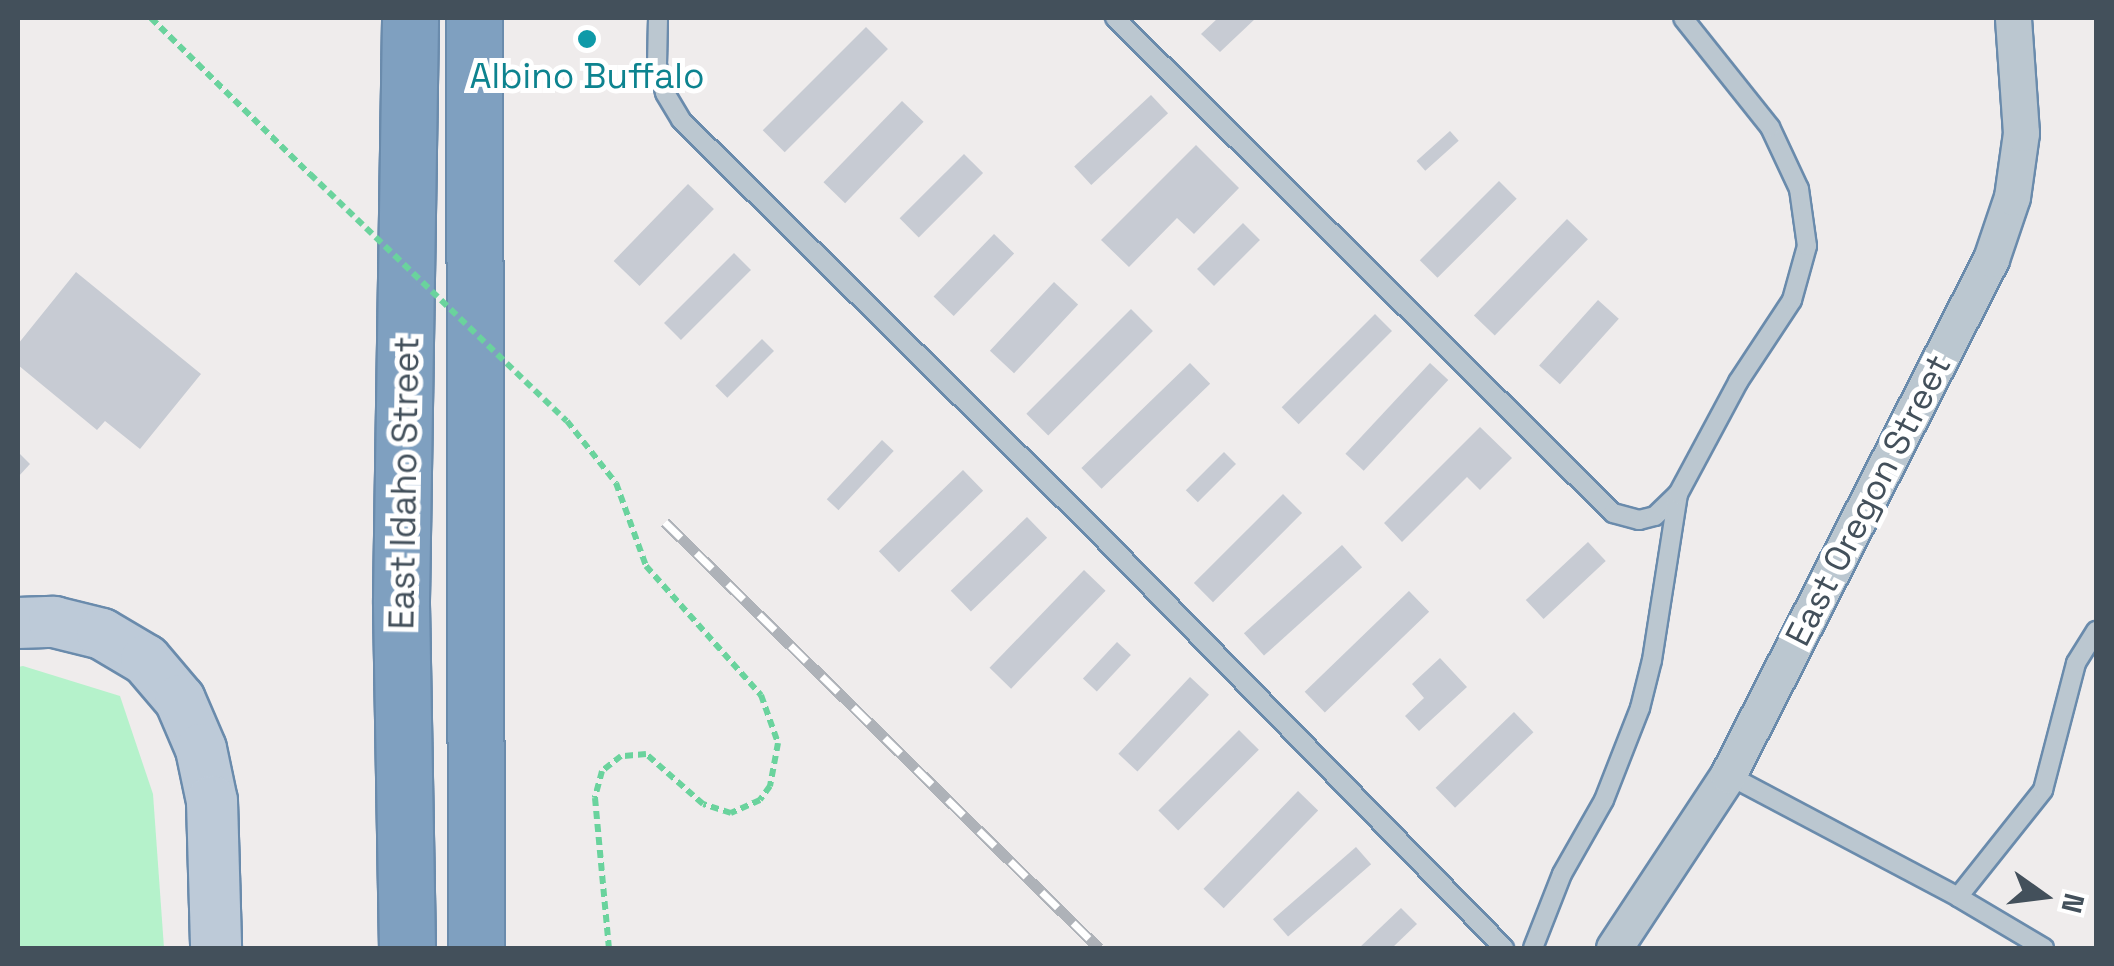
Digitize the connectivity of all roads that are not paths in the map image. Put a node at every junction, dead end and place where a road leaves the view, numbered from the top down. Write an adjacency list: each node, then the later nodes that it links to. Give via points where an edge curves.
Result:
1 (410, 18): 13 (highway, East Idaho Street, via 401,600)
2 (474, 18): 14 (highway, East Idaho Street)
3 (658, 18): 15 (lane, via 657,66 680,120)
4 (1115, 18): 7 (lane, via 1614,512 1638,520 1655,516)
5 (1683, 18): 7 (lane, via 1770,127 1799,189 1808,246 1792,300 1738,382)
6 (2013, 18): 10 (street, East Oregon Street, via 2021,132 2012,197 1991,259)
7 (1678, 494): 16 (lane, via 1640,708 1611,786 1562,874)
8 (18, 623): 12 (street, via 54,622 102,634 146,660 180,700 201,748 212,801)
9 (2096, 631): 11 (lane, via 2076,663 2043,790)
10 (1728, 775): 11 (lane); 17 (street, East Oregon Street)
11 (1958, 896): 18 (lane)
12 (216, 948)
13 (407, 948)
14 (476, 948)
15 (1504, 948)
16 (1533, 948)
17 (1614, 948)
18 (2044, 948)

